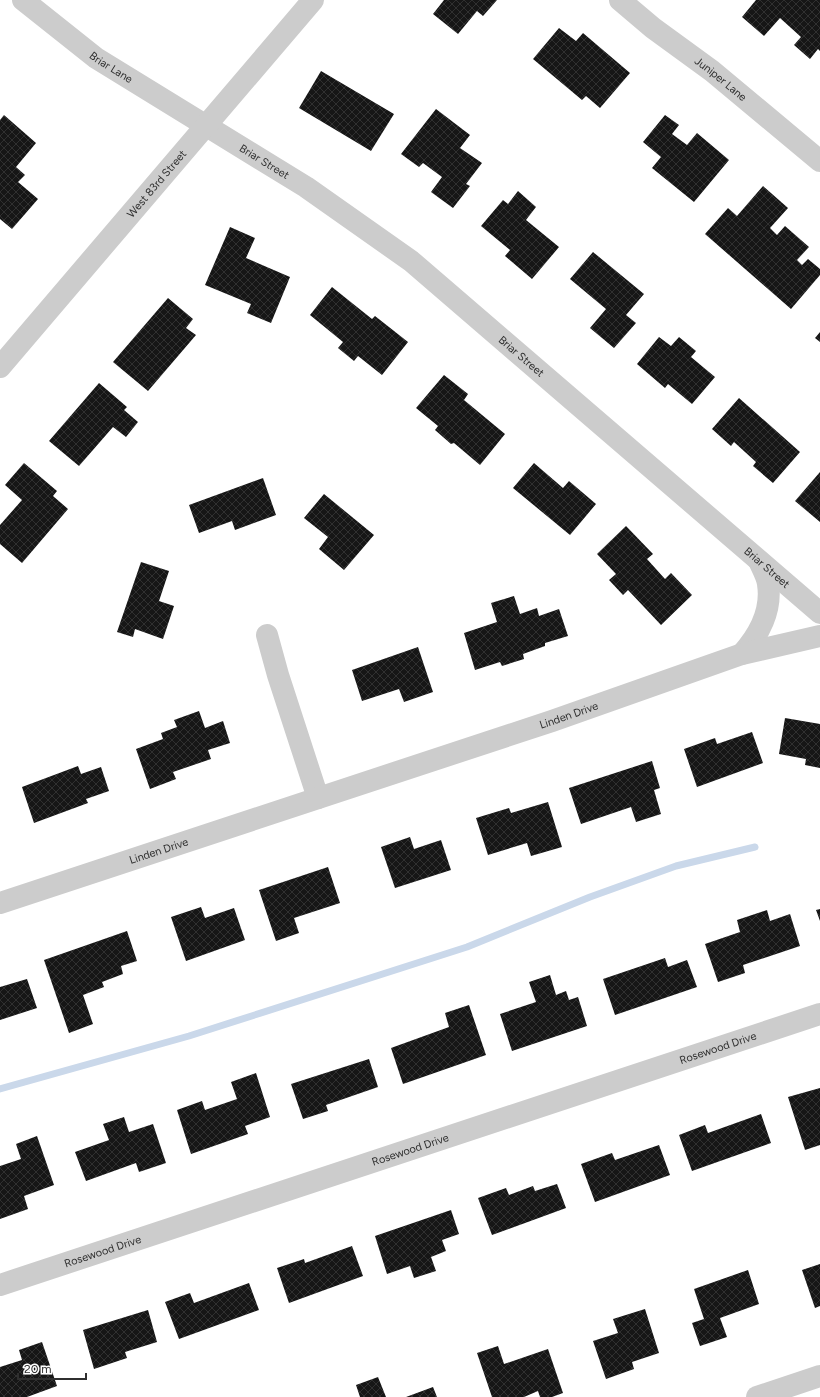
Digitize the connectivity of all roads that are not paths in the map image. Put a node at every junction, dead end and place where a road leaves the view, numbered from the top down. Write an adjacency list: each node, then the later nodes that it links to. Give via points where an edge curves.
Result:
1 (23, 0): 4 (street, Briar Lane, via 96,58)
2 (313, 0): 4 (street, West 83rd Street)
3 (620, 0): 5 (street, Juniper Lane, via 653,28 712,71)
4 (205, 125): 6 (street, West 83rd Street); 7 (street, Briar Street, via 306,187 411,261)
5 (820, 161)
6 (0, 367)
7 (758, 558): 8 (street, Briar Street); 11 (street, via 768,582 767,604 757,635)
8 (820, 612)
9 (267, 635): 12 (street)
10 (820, 636): 11 (street, Linden Drive)
11 (742, 654): 12 (street, Linden Drive, via 552,721)
12 (318, 798): 13 (street, Linden Drive)
13 (0, 903)
14 (820, 1014): 15 (street, Rosewood Drive)
15 (0, 1285)
16 (820, 1376): 17 (street)
17 (757, 1397)

